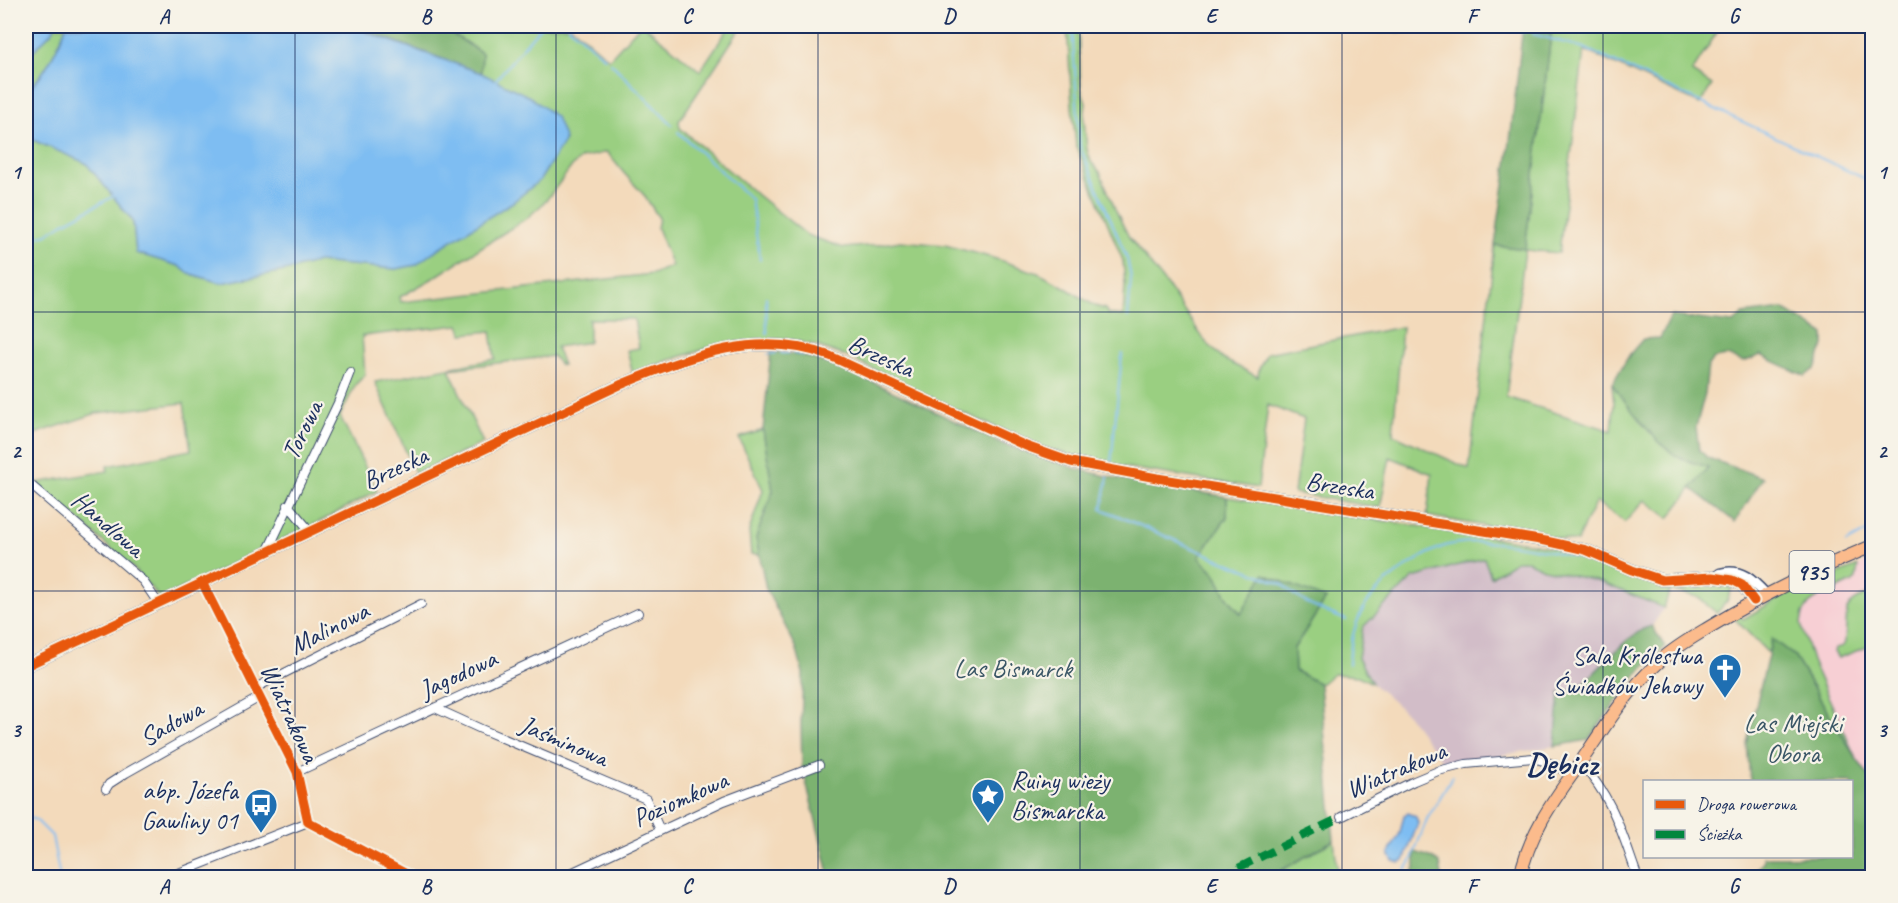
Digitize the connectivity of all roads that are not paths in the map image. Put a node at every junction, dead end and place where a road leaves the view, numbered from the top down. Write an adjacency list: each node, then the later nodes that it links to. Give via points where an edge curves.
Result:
1 (350, 372): 3 (street, Torowa)
2 (26, 481): 9 (street, Handlowa, via 143,581)
3 (288, 505): 4 (street); 6 (street, Torowa)
4 (310, 531): 6 (street, Brzeska); 8 (street, Brzeska, via 642,375 712,352 778,344 831,356 1026,446 1071,462 1545,541 1586,550 1662,580 1741,574 1751,579)
5 (1872, 546): 8 (main road, 935)
6 (267, 552): 7 (street, Brzeska)
7 (202, 582): 9 (street, Brzeska); 13 (street, Wiatrakowa)
8 (1760, 598): 15 (main road, 935, via 1661,660 1616,710)
9 (158, 603): 12 (street, Brzeska)
10 (421, 604): 13 (street, Malinowa)
11 (638, 613): 14 (street, Jagodowa)
12 (26, 666)
13 (258, 692): 17 (street, Wiatrakowa); 19 (street, Sadowa)
14 (435, 708): 17 (street, Jagodowa); 22 (street, Jaśminowa, via 646,799)
15 (1580, 763): 18 (main road, 935); 29 (street, via 1611,804)
16 (819, 765): 22 (street, Poziomkowa)
17 (297, 772): 21 (street, Wiatrakowa)
18 (1571, 775): 20 (street, Wiatrakowa, via 1533,758 1466,764 1438,771); 28 (main road, 935, via 1536,830)
19 (106, 789)
20 (1341, 816)
21 (308, 822): 25 (street); 26 (street)
22 (660, 830): 27 (street, Poziomkowa)
23 (26, 867): 24 (street)
24 (29, 878)
25 (166, 878)
26 (414, 878)
27 (560, 878)
28 (1520, 878)
29 (1638, 878)

